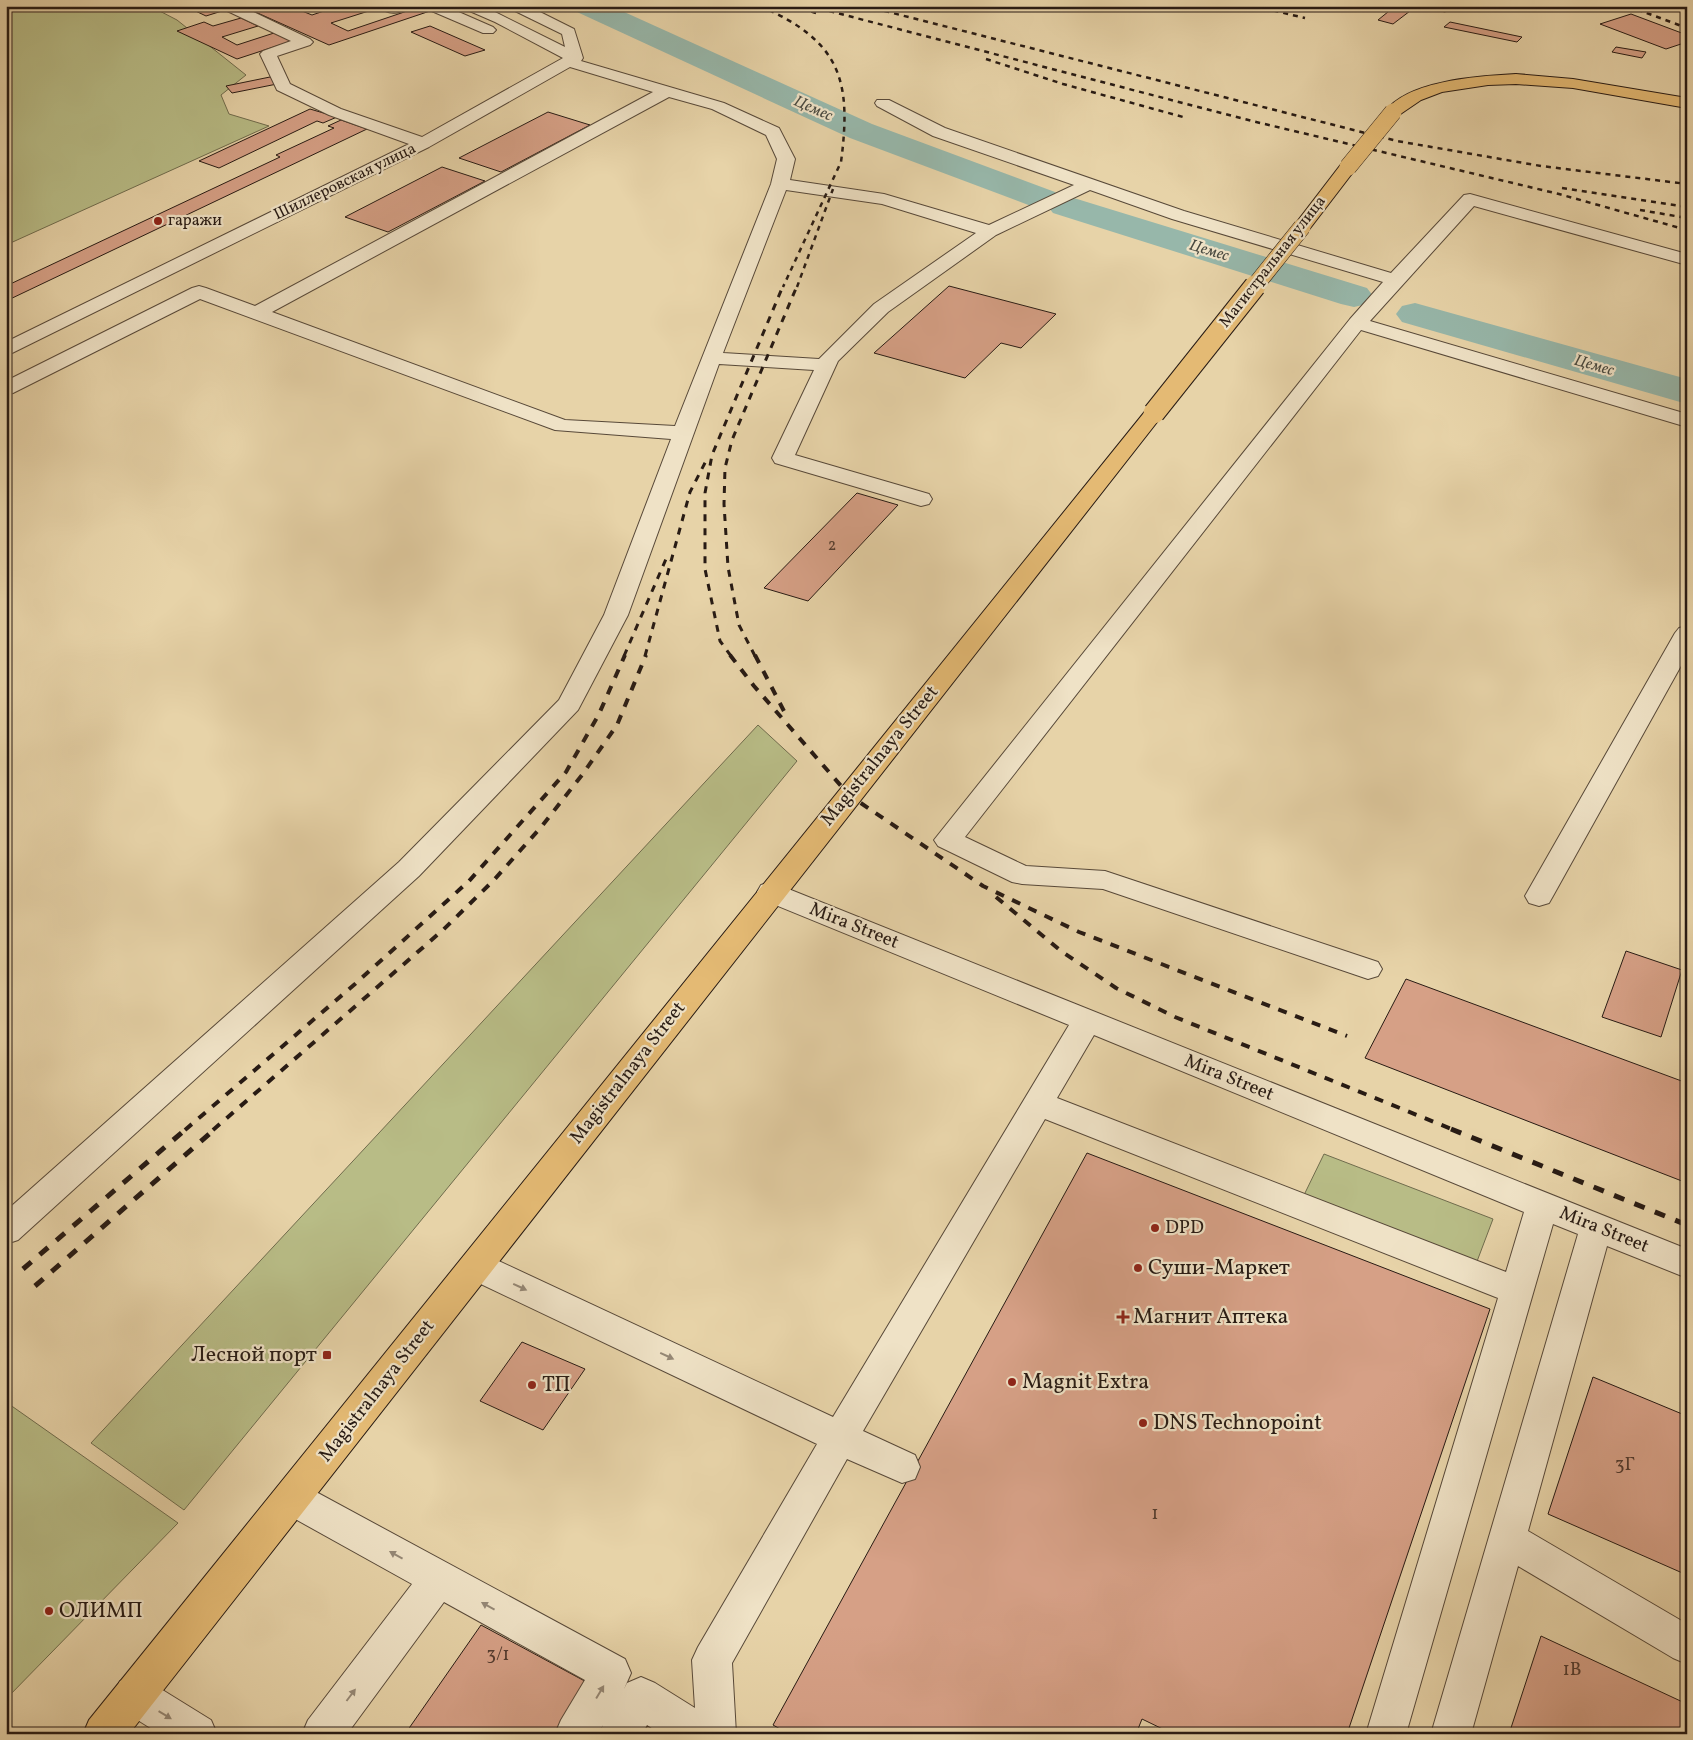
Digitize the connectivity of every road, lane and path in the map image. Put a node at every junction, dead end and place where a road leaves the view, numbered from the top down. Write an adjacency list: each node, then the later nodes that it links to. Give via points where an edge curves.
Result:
1 (228, 6): 11 (street, via 306,42 268,54 283,87 335,112)
2 (386, 6): 3 (street, via 393,9)
3 (402, 6)
4 (432, 6): 7 (street, via 508,40)
5 (470, 6): 7 (street, via 500,19)
6 (516, 6): 7 (street, via 569,32)
7 (568, 62): 8 (street); 11 (street, Шиллеровская улица)
8 (667, 91): 12 (street, via 718,106 773,132 786,160); 17 (street)
9 (883, 103): 13 (street, via 939,132)
10 (1687, 104): 23 (highway, Магистральная улица, bridge, via 1566,82 1516,78 1443,87 1415,97 1393,112)
11 (423, 143): 19 (street, Шиллеровская улица)
12 (780, 184): 14 (street, via 884,199); 20 (street)
13 (1089, 184): 14 (street); 16 (street, via 1178,215)
14 (990, 231): 21 (street, via 881,308)
15 (1687, 260): 16 (street, via 1470,200)
16 (1394, 280): 18 (street)
17 (256, 313): 22 (street, via 199,292); 25 (street, via 562,426)
18 (1357, 323): 24 (street); 30 (street, via 948,840 1022,876 1105,880)
19 (6, 350)
20 (711, 358): 21 (street); 25 (street)
21 (826, 365): 26 (street, via 783,458)
22 (6, 389)
23 (1154, 413): 28 (highway, Magistralnaya Street)
24 (1687, 421)
25 (684, 433): 35 (street, via 616,615 569,704 409,869)
26 (921, 499)
27 (1687, 633): 29 (street)
28 (771, 892): 31 (street, Mira Street); 37 (highway, Magistralnaya Street)
29 (1540, 896)
30 (1368, 969)
31 (1087, 1021): 32 (street); 33 (street, Mira Street)
32 (1038, 1103): 38 (street); 39 (street)
33 (1542, 1205): 34 (street, Mira Street); 38 (street)
34 (1596, 1227): 36 (street, Mira Street); 42 (street)
35 (6, 1232)
36 (1687, 1264)
37 (476, 1266): 39 (street, one-way to 39); 41 (highway, Magistralnaya Street)
38 (1516, 1291): 53 (street)
39 (840, 1438): 40 (street); 52 (street, via 712,1660)
40 (902, 1466)
41 (292, 1498): 43 (street, one-way to 41); 45 (highway, Magistralnaya Street)
42 (1507, 1539): 44 (street); 54 (street)
43 (439, 1578): 48 (street, one-way to 43); 49 (street, one-way to 43, via 611,1673)
44 (1687, 1645)
45 (134, 1695): 46 (highway, Magistralnaya Street); 47 (street, one-way to 47)
46 (104, 1734)
47 (197, 1734)
48 (322, 1734)
49 (575, 1734)
50 (618, 1734): 51 (street, via 641,1697 673,1719)
51 (708, 1734)
52 (716, 1734)
53 (1386, 1734)
54 (1451, 1734)

